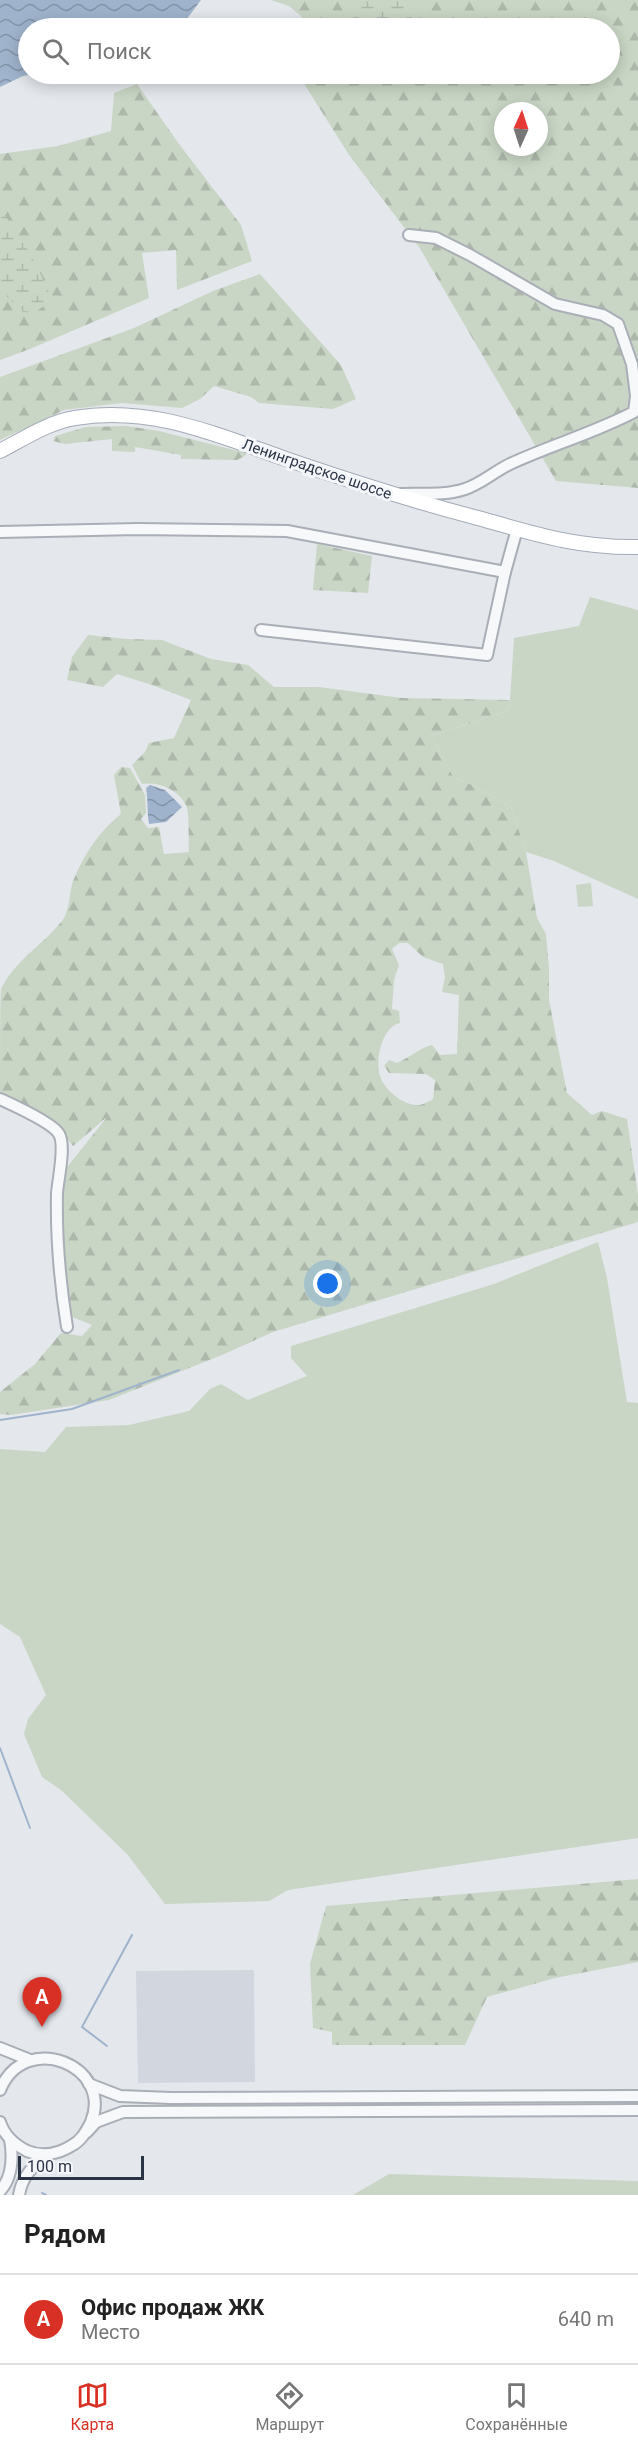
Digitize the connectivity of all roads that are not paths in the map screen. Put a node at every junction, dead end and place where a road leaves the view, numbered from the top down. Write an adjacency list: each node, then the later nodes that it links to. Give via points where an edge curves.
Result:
1 (409, 235): 2 (street, via 436,238 555,304 603,315 618,324 632,364)
2 (636, 412): 4 (street, via 508,465 466,489)
3 (0, 451): 4 (main road, Ленинградское шоссе, via 73,418 132,414 217,434)
4 (392, 495): 5 (main road, Ленинградское шоссе)
5 (517, 529): 7 (main road, Ленинградское шоссе, via 586,546); 8 (street)
6 (0, 532): 8 (street, via 287,531)
7 (638, 547)
8 (505, 572): 9 (street, via 487,655)
9 (261, 630)
10 (0, 1099): 11 (street, via 58,1132 62,1141 58,1244)
11 (67, 1327)
12 (0, 2048): 13 (street)
13 (30, 2060): 14 (street, via 57,2059 70,2064); 15 (street, via 18,2066)
14 (89, 2084): 16 (street, via 120,2096 171,2098); 19 (street, via 94,2100)
15 (0, 2090)
16 (638, 2096)
17 (638, 2110): 19 (street, via 123,2112 96,2122)
18 (0, 2122): 20 (street)
19 (87, 2132): 21 (street, via 76,2144)
20 (10, 2139): 21 (street, via 27,2150); 22 (street, via 13,2157)
21 (47, 2154): 23 (street, via 32,2166)
22 (0, 2192)
23 (19, 2195)

